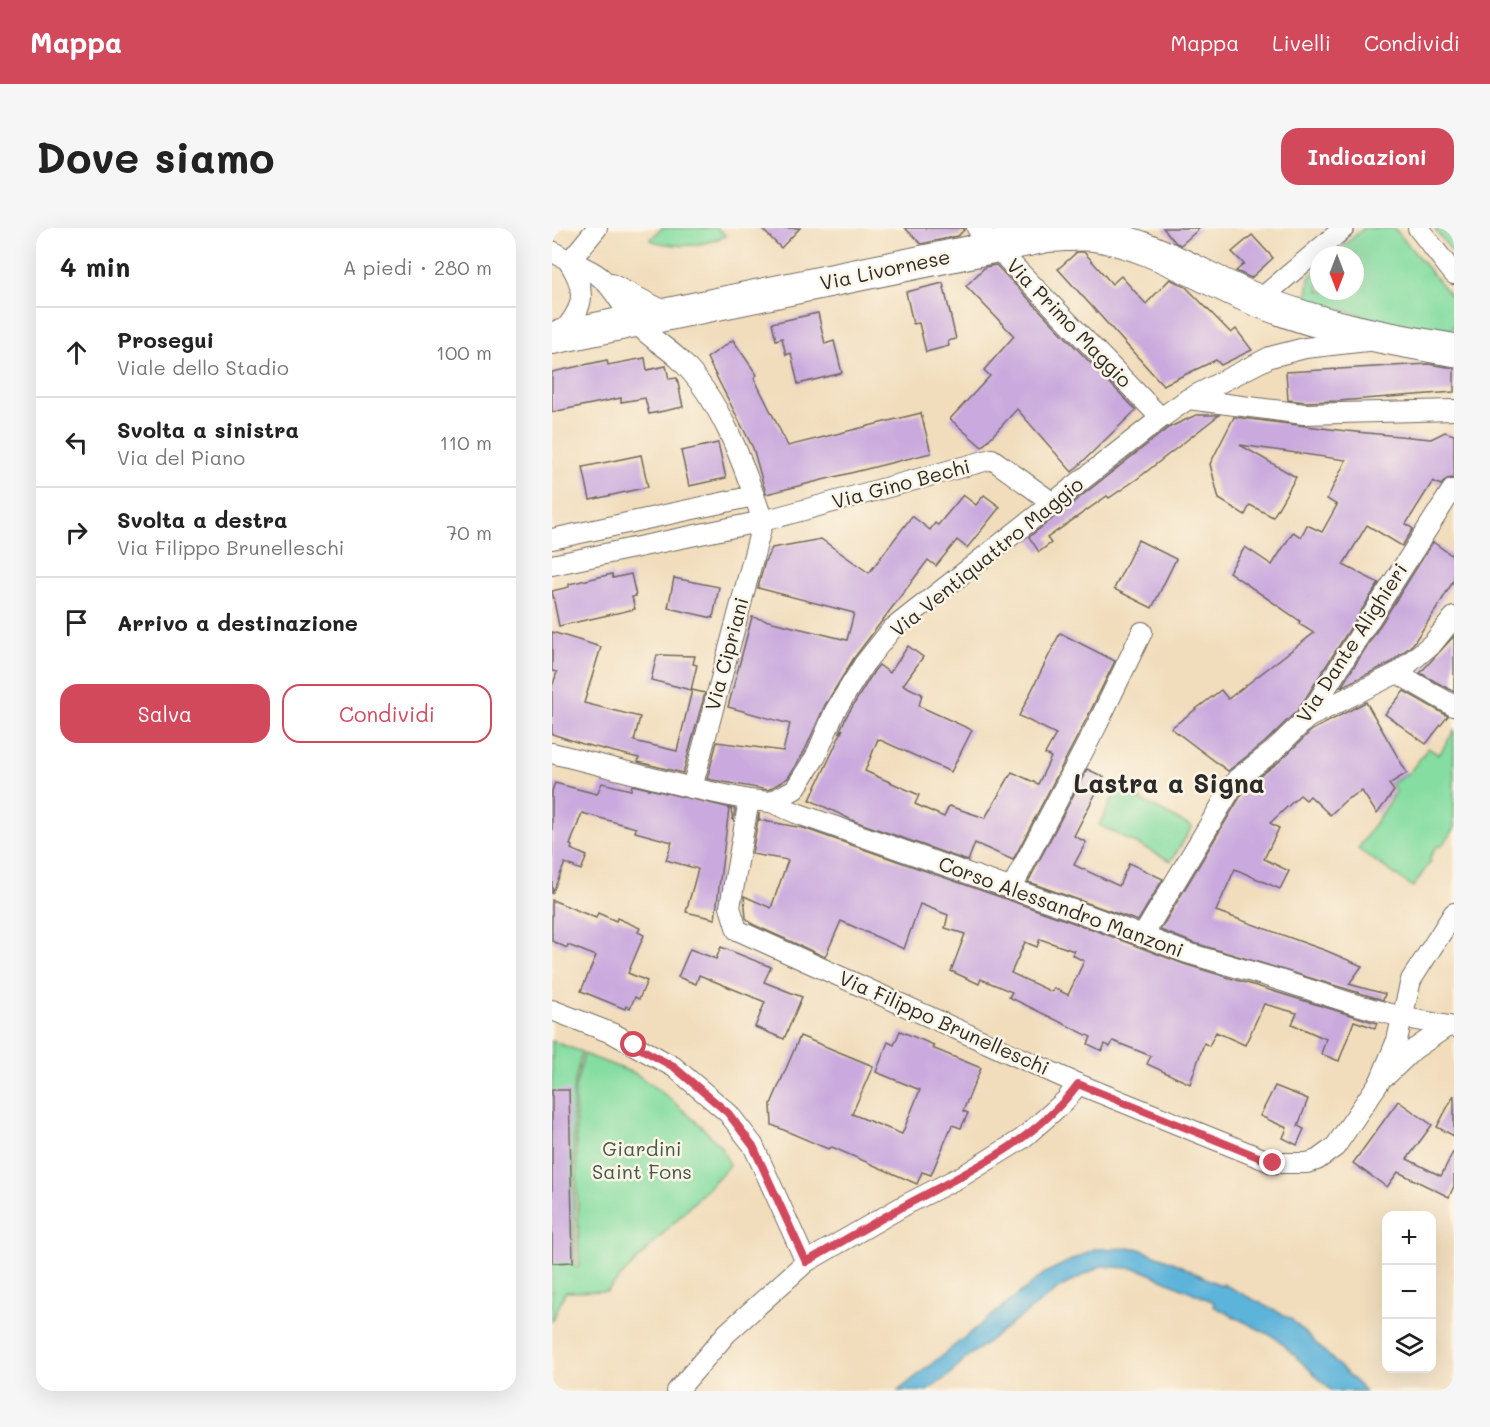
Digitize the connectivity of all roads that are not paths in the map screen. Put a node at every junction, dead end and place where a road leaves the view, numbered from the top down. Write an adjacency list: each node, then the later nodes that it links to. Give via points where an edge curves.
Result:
1 (597, 228): 5 (street)
2 (1344, 228): 8 (street)
3 (1418, 228): 6 (street)
4 (986, 237): 8 (main road, Via Livornese, via 1091,235 1121,240); 9 (main road, Via Livornese); 16 (street, Via Primo Maggio)
5 (560, 257): 7 (street); 11 (street, via 576,276 582,294 573,321)
6 (1454, 274)
7 (604, 280): 9 (street); 10 (street)
8 (1258, 301): 12 (main road, Via Livornese)
9 (669, 314): 10 (main road, Via Livornese)
10 (634, 321): 11 (main road, Via Livornese); 18 (street, via 678,358 701,384 727,430)
11 (555, 337)
12 (1388, 340): 13 (main road, Via Livornese); 14 (street, Via Ventiquattro Maggio, via 1305,348 1270,357)
13 (1454, 350)
14 (1188, 399): 15 (street, via 1304,414); 16 (street, Via Ventiquattro Maggio)
15 (1454, 410)
16 (1161, 418): 19 (street, Via Ventiquattro Maggio)
17 (1452, 490): 27 (street, Via Dante Alighieri)
18 (754, 496): 20 (street); 21 (street)
19 (1053, 503): 20 (street, Via Gino Bechi, via 992,459); 31 (street, Via Ventiquattro Maggio, via 892,629 864,664 835,711 816,756 795,789)
20 (763, 521): 22 (street, Via Gino Bechi); 29 (street, Via Cipriani)
21 (552, 539)
22 (552, 565)
23 (1454, 617): 25 (street, via 1433,643)
24 (1142, 633): 32 (street)
25 (1397, 673): 26 (street); 27 (street)
26 (1454, 706)
27 (1306, 718): 34 (street, Via Dante Alighieri, via 1237,779)
28 (552, 753): 29 (street)
29 (692, 788): 30 (street)
30 (749, 800): 31 (street); 39 (street, Via Filippo Brunelleschi, via 730,907 736,930)
31 (771, 802): 32 (street, Corso Alessandro Manzoni)
32 (1011, 888): 34 (street, Corso Alessandro Manzoni)
33 (1454, 913): 36 (street, Via Filippo Brunelleschi, via 1411,980)
34 (1142, 937): 36 (street, Corso Alessandro Manzoni)
35 (552, 1010): 40 (street, via 614,1034 674,1067 728,1113 753,1146)
36 (1401, 1017): 37 (street, Corso Alessandro Manzoni); 38 (street, Via Filippo Brunelleschi, via 1397,1040)
37 (1451, 1027): 38 (street, Via Filippo Brunelleschi, via 1413,1050)
38 (1380, 1081): 39 (street, Via Filippo Brunelleschi, via 1335,1147 1306,1163 1273,1163)
39 (1078, 1084): 40 (street, via 1066,1100 1022,1139)
40 (806, 1262): 41 (street, via 727,1333)
41 (676, 1391)

